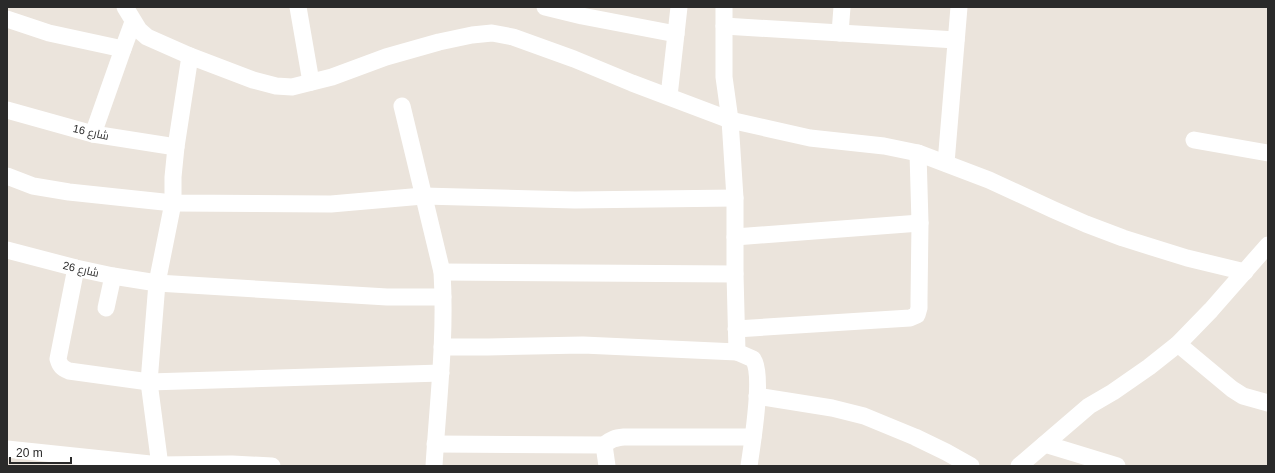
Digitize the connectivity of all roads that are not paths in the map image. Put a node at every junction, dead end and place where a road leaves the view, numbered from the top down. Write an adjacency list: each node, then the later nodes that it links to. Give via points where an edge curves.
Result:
1 (125, 7): 9 (street)
2 (298, 7): 16 (street)
3 (545, 7): 12 (street)
4 (679, 7): 12 (street)
5 (724, 7): 10 (street)
6 (842, 7): 11 (street)
7 (959, 7): 13 (street)
8 (7, 19): 14 (street, via 49,33)
9 (133, 22): 14 (street); 15 (street, via 147,37)
10 (724, 26): 11 (street); 20 (street, via 724,77)
11 (840, 33): 13 (street)
12 (676, 34): 17 (street)
13 (956, 40): 26 (street)
14 (123, 49): 21 (street)
15 (190, 56): 16 (street, via 276,86 292,87); 23 (street)
16 (311, 82): 17 (street, via 439,42 492,33 513,37)
17 (669, 96): 20 (street)
18 (402, 106): 28 (street)
19 (7, 110): 21 (street, شارع 16)
20 (730, 120): 24 (street, via 810,138 884,146); 29 (street)
21 (93, 134): 23 (street, شارع 16)
22 (1194, 140): 25 (street)
23 (176, 148): 30 (street)
24 (918, 153): 26 (street); 31 (street)
25 (1268, 153)
26 (946, 163): 37 (street, via 1123,238 1187,258)
27 (7, 176): 30 (street, via 33,186 69,192)
28 (423, 196): 29 (street, via 575,200); 30 (street, via 331,204); 36 (street)
29 (735, 198): 32 (street)
30 (173, 203): 40 (street)
31 (920, 223): 32 (street); 43 (street, via 917,315 910,318)
32 (735, 237): 38 (street)
33 (1268, 245): 37 (street)
34 (7, 250): 35 (street, شارع 26)
35 (76, 268): 39 (street, شارع 26); 48 (street, via 58,359 59,365 69,371)
36 (442, 272): 38 (street); 41 (street)
37 (1245, 272): 44 (street)
38 (735, 274): 43 (street)
39 (113, 276): 40 (street, شارع 26); 42 (street)
40 (157, 283): 41 (street, شارع 26, via 386,297); 48 (street)
41 (443, 297): 45 (street)
42 (106, 308)
43 (736, 329): 46 (street)
44 (1178, 344): 50 (street, via 1232,389 1243,396); 53 (street, via 1149,367 1089,406)
45 (442, 347): 46 (street, via 583,346); 47 (street)
46 (737, 352): 49 (street, via 756,363)
47 (441, 373): 48 (street); 52 (street)
48 (149, 382): 57 (street)
49 (757, 396): 51 (street); 62 (street, via 864,416 914,437)
50 (1268, 403)
51 (753, 437): 54 (street, via 624,437 610,440); 61 (street)
52 (435, 444): 54 (street); 59 (street)
53 (1045, 444): 63 (street); 64 (street)
54 (604, 445): 60 (street)
55 (7, 449): 57 (street)
56 (232, 465): 57 (street); 58 (street)
57 (160, 466)
58 (272, 466)
59 (434, 466)
60 (607, 466)
61 (749, 466)
62 (971, 466)
63 (1018, 466)
64 (1117, 466)

